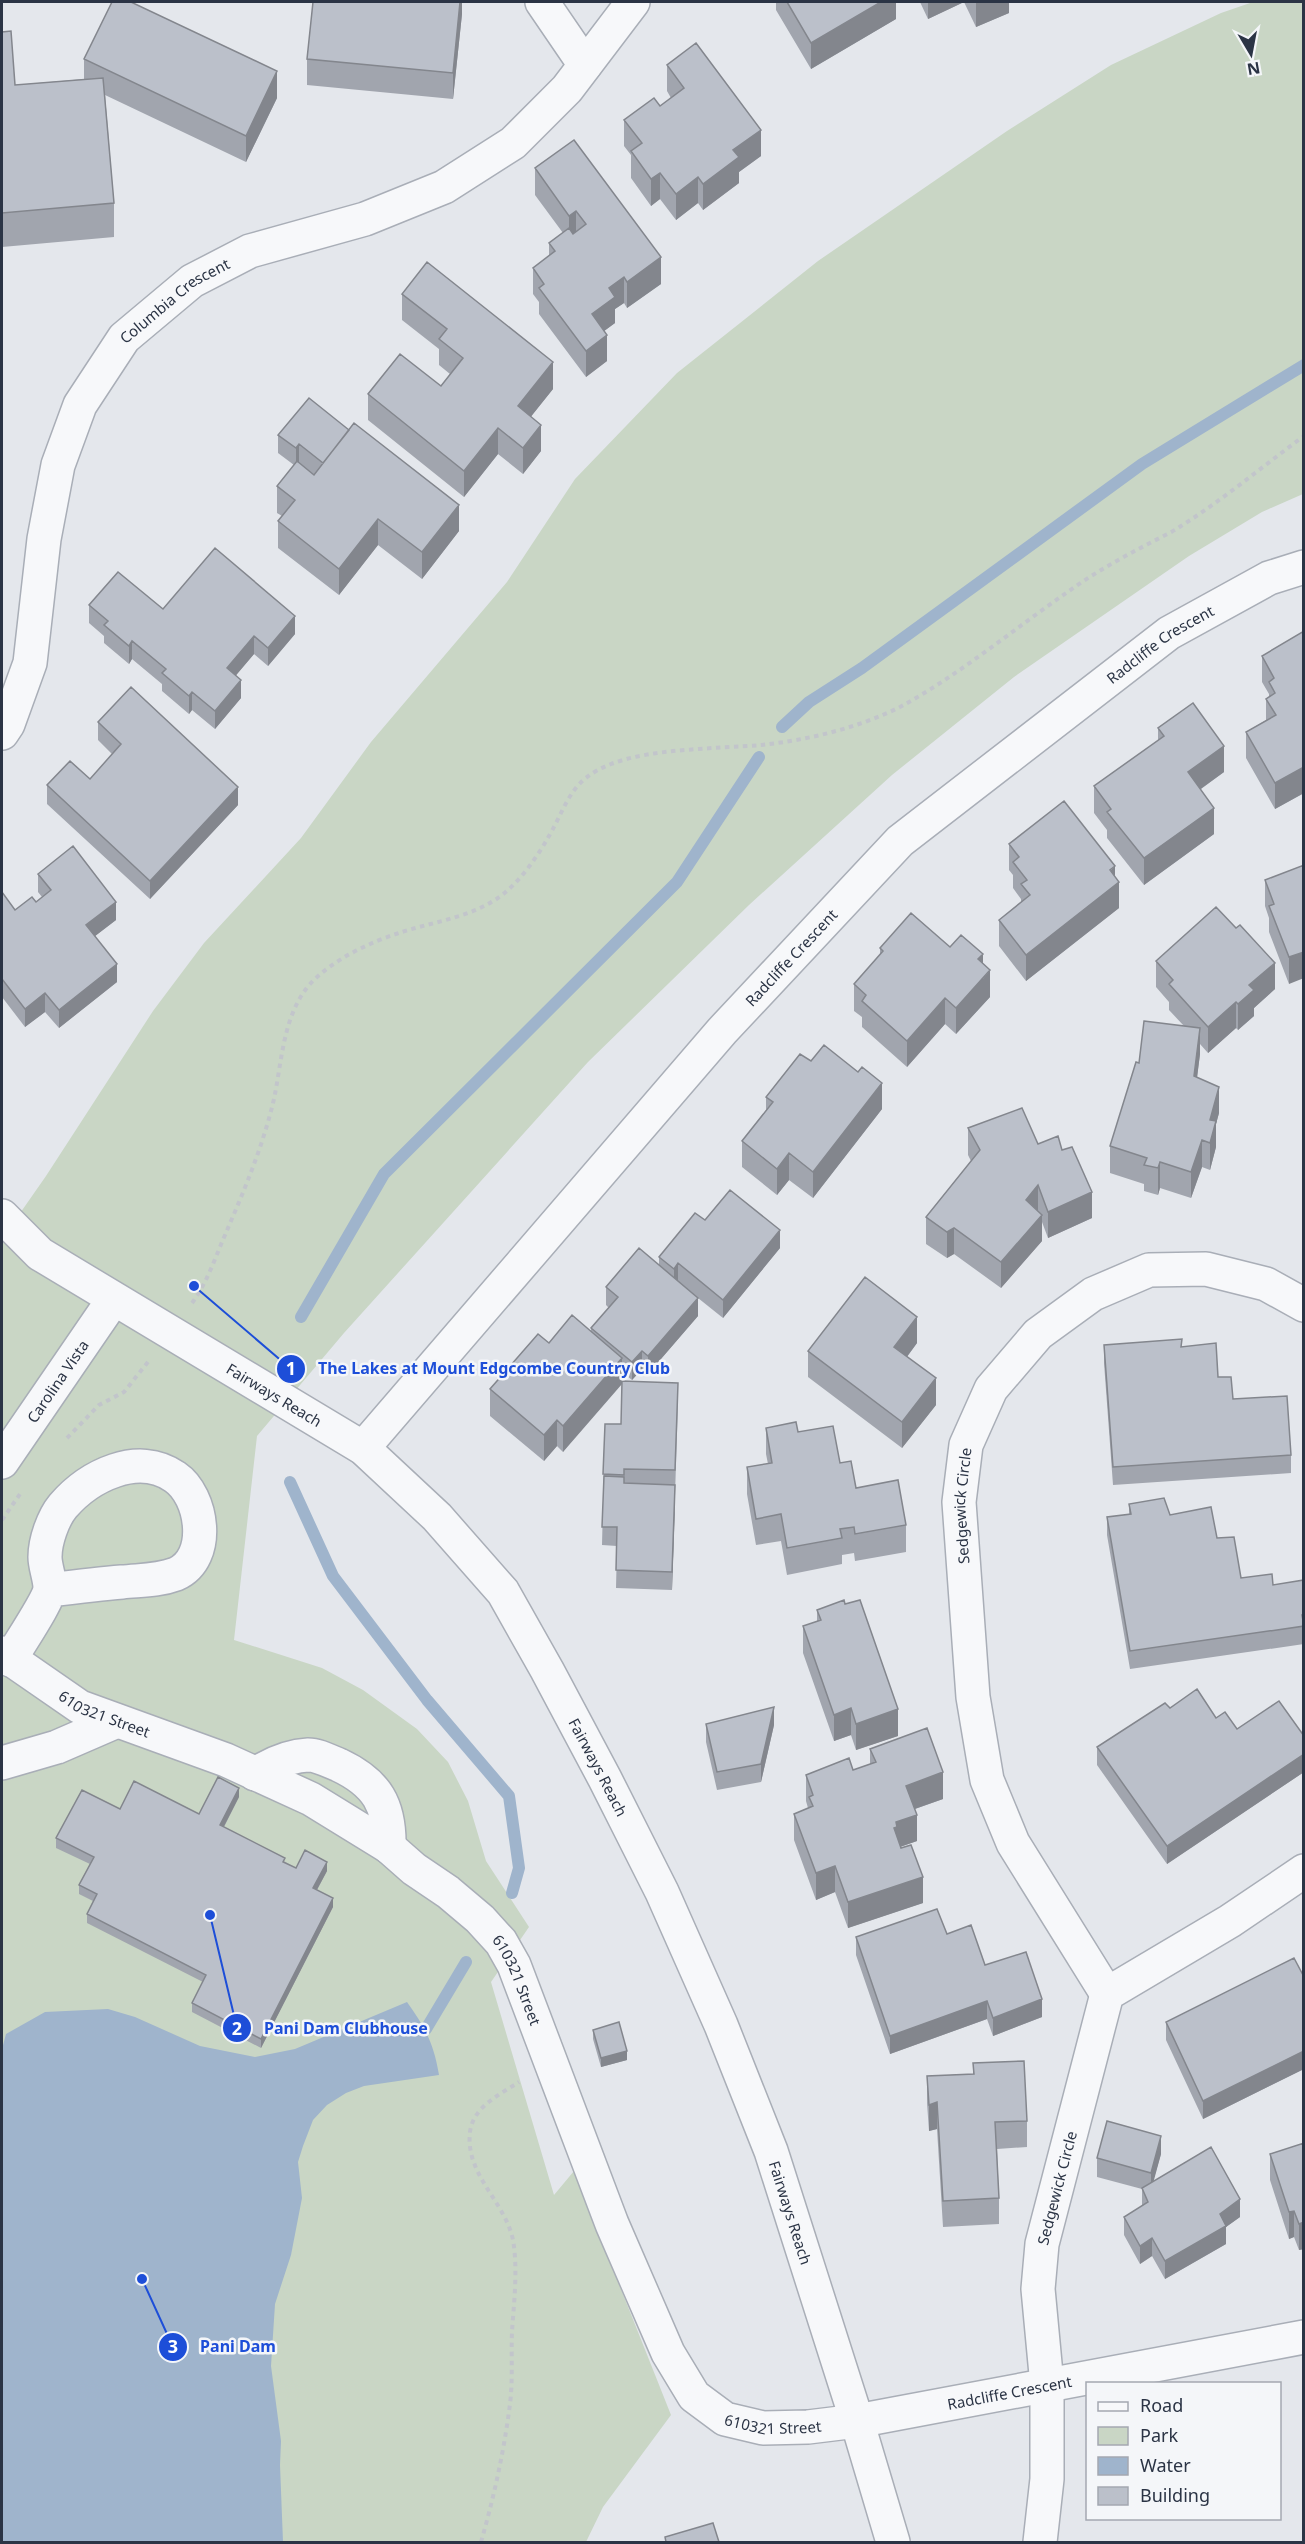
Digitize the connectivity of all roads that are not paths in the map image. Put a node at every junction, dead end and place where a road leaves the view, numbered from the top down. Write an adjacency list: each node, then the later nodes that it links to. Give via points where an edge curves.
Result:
1 (542, 2): 3 (street)
2 (633, 2): 3 (street, Columbia Crescent)
3 (585, 65): 5 (street, Columbia Crescent, via 567,89 513,143 444,187 365,219 250,251 192,281 124,338 80,405 58,465 44,539 30,663)
4 (1304, 567): 9 (street, Radcliffe Crescent, via 1269,578 1169,633 900,841 722,1031)
5 (2, 733)
6 (2, 1216): 7 (street, Fairways Reach, via 40,1254)
7 (113, 1300): 9 (street, Fairways Reach); 10 (street, Carolina Vista)
8 (1304, 1305): 18 (street, Sedgewick Circle, via 1266,1284 1206,1269 1149,1270 1093,1294 1038,1334 991,1389 966,1445 959,1502 973,1697 987,1780 1013,1843)
9 (363, 1448): 21 (street, Fairways Reach, via 437,1517 502,1592 605,1779 671,1912 771,2151)
10 (2, 1462)
11 (50, 1590): 11 (street, via 152,1581 178,1573 196,1553 201,1529 193,1497 176,1477 153,1467 114,1469 87,1484 62,1507 52,1525 45,1555); 12 (street)
12 (6, 1656): 13 (street, 610321 Street, via 80,1707)
13 (117, 1721): 14 (street, via 57,1747); 15 (street, 610321 Street)
14 (2, 1763)
15 (255, 1774): 16 (street, 610321 Street, via 311,1799); 16 (street, via 284,1759 311,1755 352,1772 362,1778 382,1803 390,1823)
16 (389, 1847): 21 (street, 610321 Street, via 480,1919 501,1942 519,1975 612,2224 668,2354 694,2396 724,2419 763,2428)
17 (1304, 1871): 18 (street, via 1230,1921)
18 (1107, 1994): 20 (street, Sedgewick Circle, via 1042,2244 1038,2289)
19 (1304, 2337): 20 (street, Radcliffe Crescent)
20 (1047, 2385): 21 (street, Radcliffe Crescent); 23 (street, Sedgewick Circle, via 1047,2479)
21 (857, 2421): 22 (street, Fairways Reach)
22 (893, 2542)
23 (1040, 2542)

